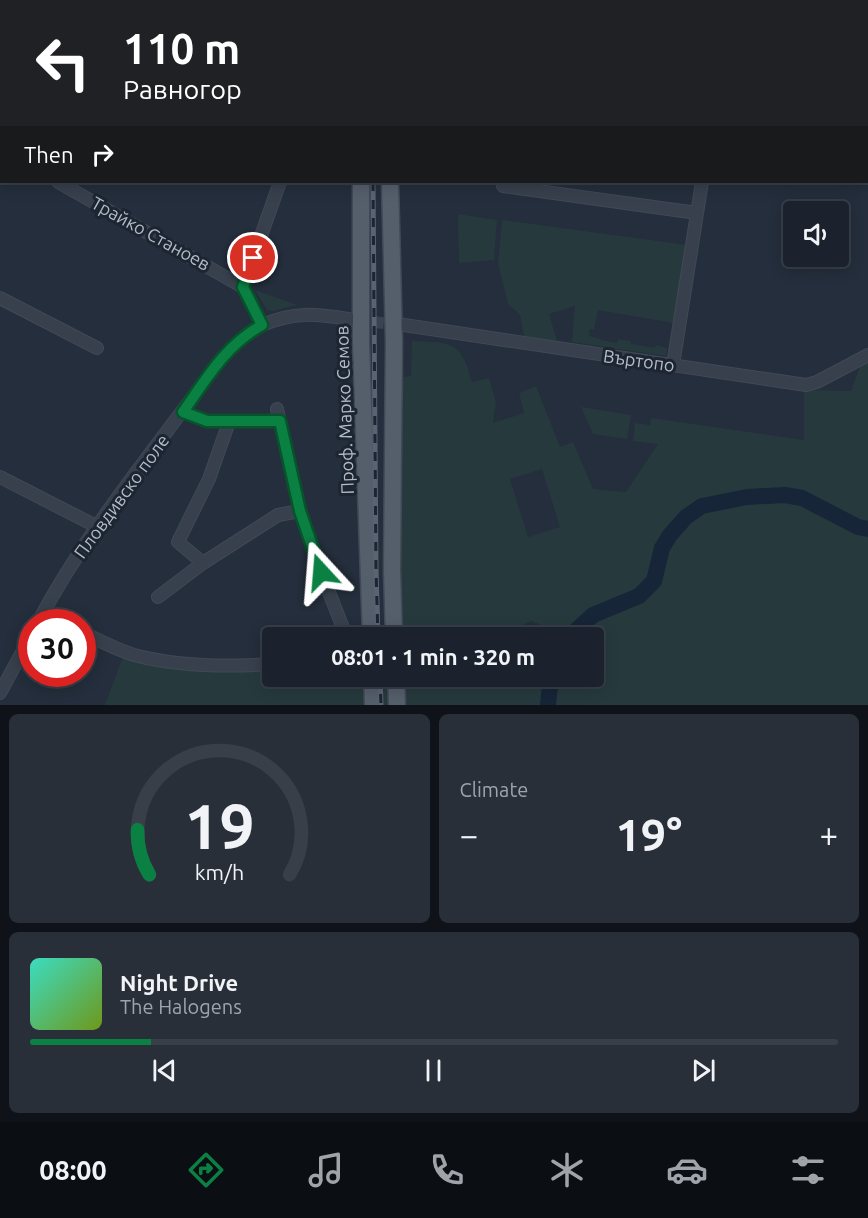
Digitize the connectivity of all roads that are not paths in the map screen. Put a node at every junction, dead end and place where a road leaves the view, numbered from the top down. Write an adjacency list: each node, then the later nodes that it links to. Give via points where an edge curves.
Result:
1 (60, 183): 8 (street, Трайко Станоев)
2 (280, 183): 8 (street)
3 (361, 183): 25 (main road, Проф. Марко Семов, via 361,342)
4 (390, 183): 26 (main road)
5 (504, 183): 7 (street, via 503,186)
6 (702, 183): 7 (street)
7 (697, 213): 15 (street)
8 (243, 287): 11 (street)
9 (0, 298): 13 (street)
10 (349, 320): 11 (street, Пловдивско поле, via 304,314)
11 (262, 325): 16 (street, Пловдивско поле, via 231,347)
12 (404, 325): 15 (street, Въртопо)
13 (97, 348)
14 (868, 355): 15 (street, Въртопо, via 806,385)
15 (673, 364)
16 (183, 412): 17 (street, via 197,419); 20 (street, Пловдивско поле)
17 (229, 422): 19 (street, via 279,415); 21 (street, via 210,479 178,542)
18 (0, 477): 20 (street)
19 (300, 511): 21 (street, via 278,515); 24 (street)
20 (96, 526): 23 (street, Пловдивско поле)
21 (203, 562): 22 (street)
22 (158, 597)
23 (45, 609)
24 (343, 627)
25 (371, 627)
26 (394, 627)
27 (96, 639): 29 (street, via 139,656 227,667)
28 (18, 660): 32 (street)
29 (262, 665)
30 (372, 687): 33 (main road)
31 (396, 687): 34 (main road)
32 (0, 693)
33 (373, 705)
34 (397, 705)

